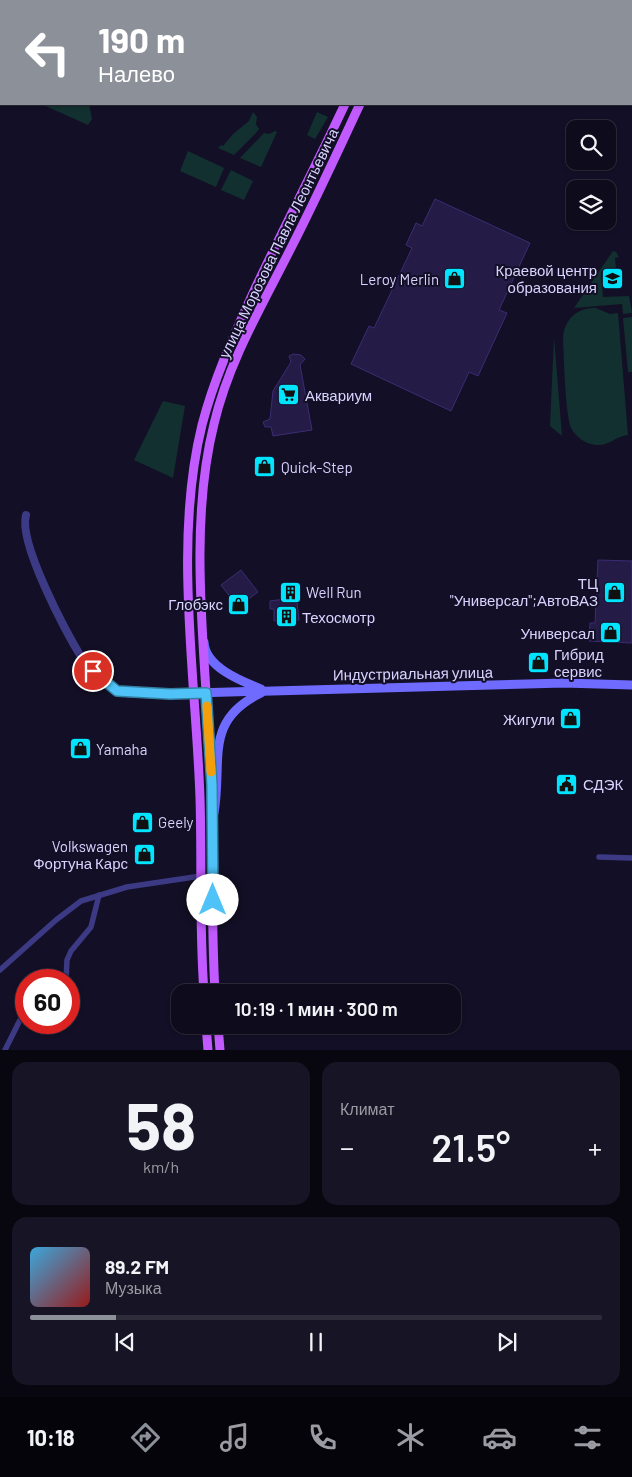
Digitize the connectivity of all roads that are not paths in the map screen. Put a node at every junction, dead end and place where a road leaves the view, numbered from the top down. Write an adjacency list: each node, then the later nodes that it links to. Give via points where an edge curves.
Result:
1 (345, 105): 7 (main road, улица Морозова Павла Леонтьевича, via 227,349 202,424 189,526)
2 (360, 105): 4 (main road, улица Морозова Павла Леонтьевича, via 241,344 220,402 213,425 204,486 201,536)
3 (26, 515): 7 (street, via 24,528 32,559 69,634 93,671 117,691)
4 (203, 618): 6 (main road, via 204,646 213,661 235,678); 8 (main road, улица Морозова Павла Леонтьевича)
5 (632, 685): 6 (main road, Индустриальная улица, via 564,683)
6 (266, 691): 8 (main road, Индустриальная улица); 9 (main road, via 237,708 223,726 219,739 217,797)
7 (194, 693): 8 (main road, Индустриальная улица); 12 (main road, улица Морозова Павла Леонтьевича)
8 (206, 693): 9 (main road, улица Морозова Павла Леонтьевича)
9 (212, 824): 17 (main road, улица Морозова Павла Леонтьевича)
10 (599, 857): 11 (street)
11 (632, 858)
12 (201, 876): 13 (street, via 127,887); 16 (main road, улица Морозова Павла Леонтьевича)
13 (100, 895): 14 (street, via 91,927 71,951); 15 (street, via 82,901 56,920)
14 (67, 969)
15 (0, 970)
16 (204, 984)
17 (215, 984)
18 (15, 1030): 21 (street)
19 (207, 1034): 22 (main road)
20 (219, 1034): 23 (main road)
21 (5, 1050)
22 (208, 1050)
23 (220, 1050)

